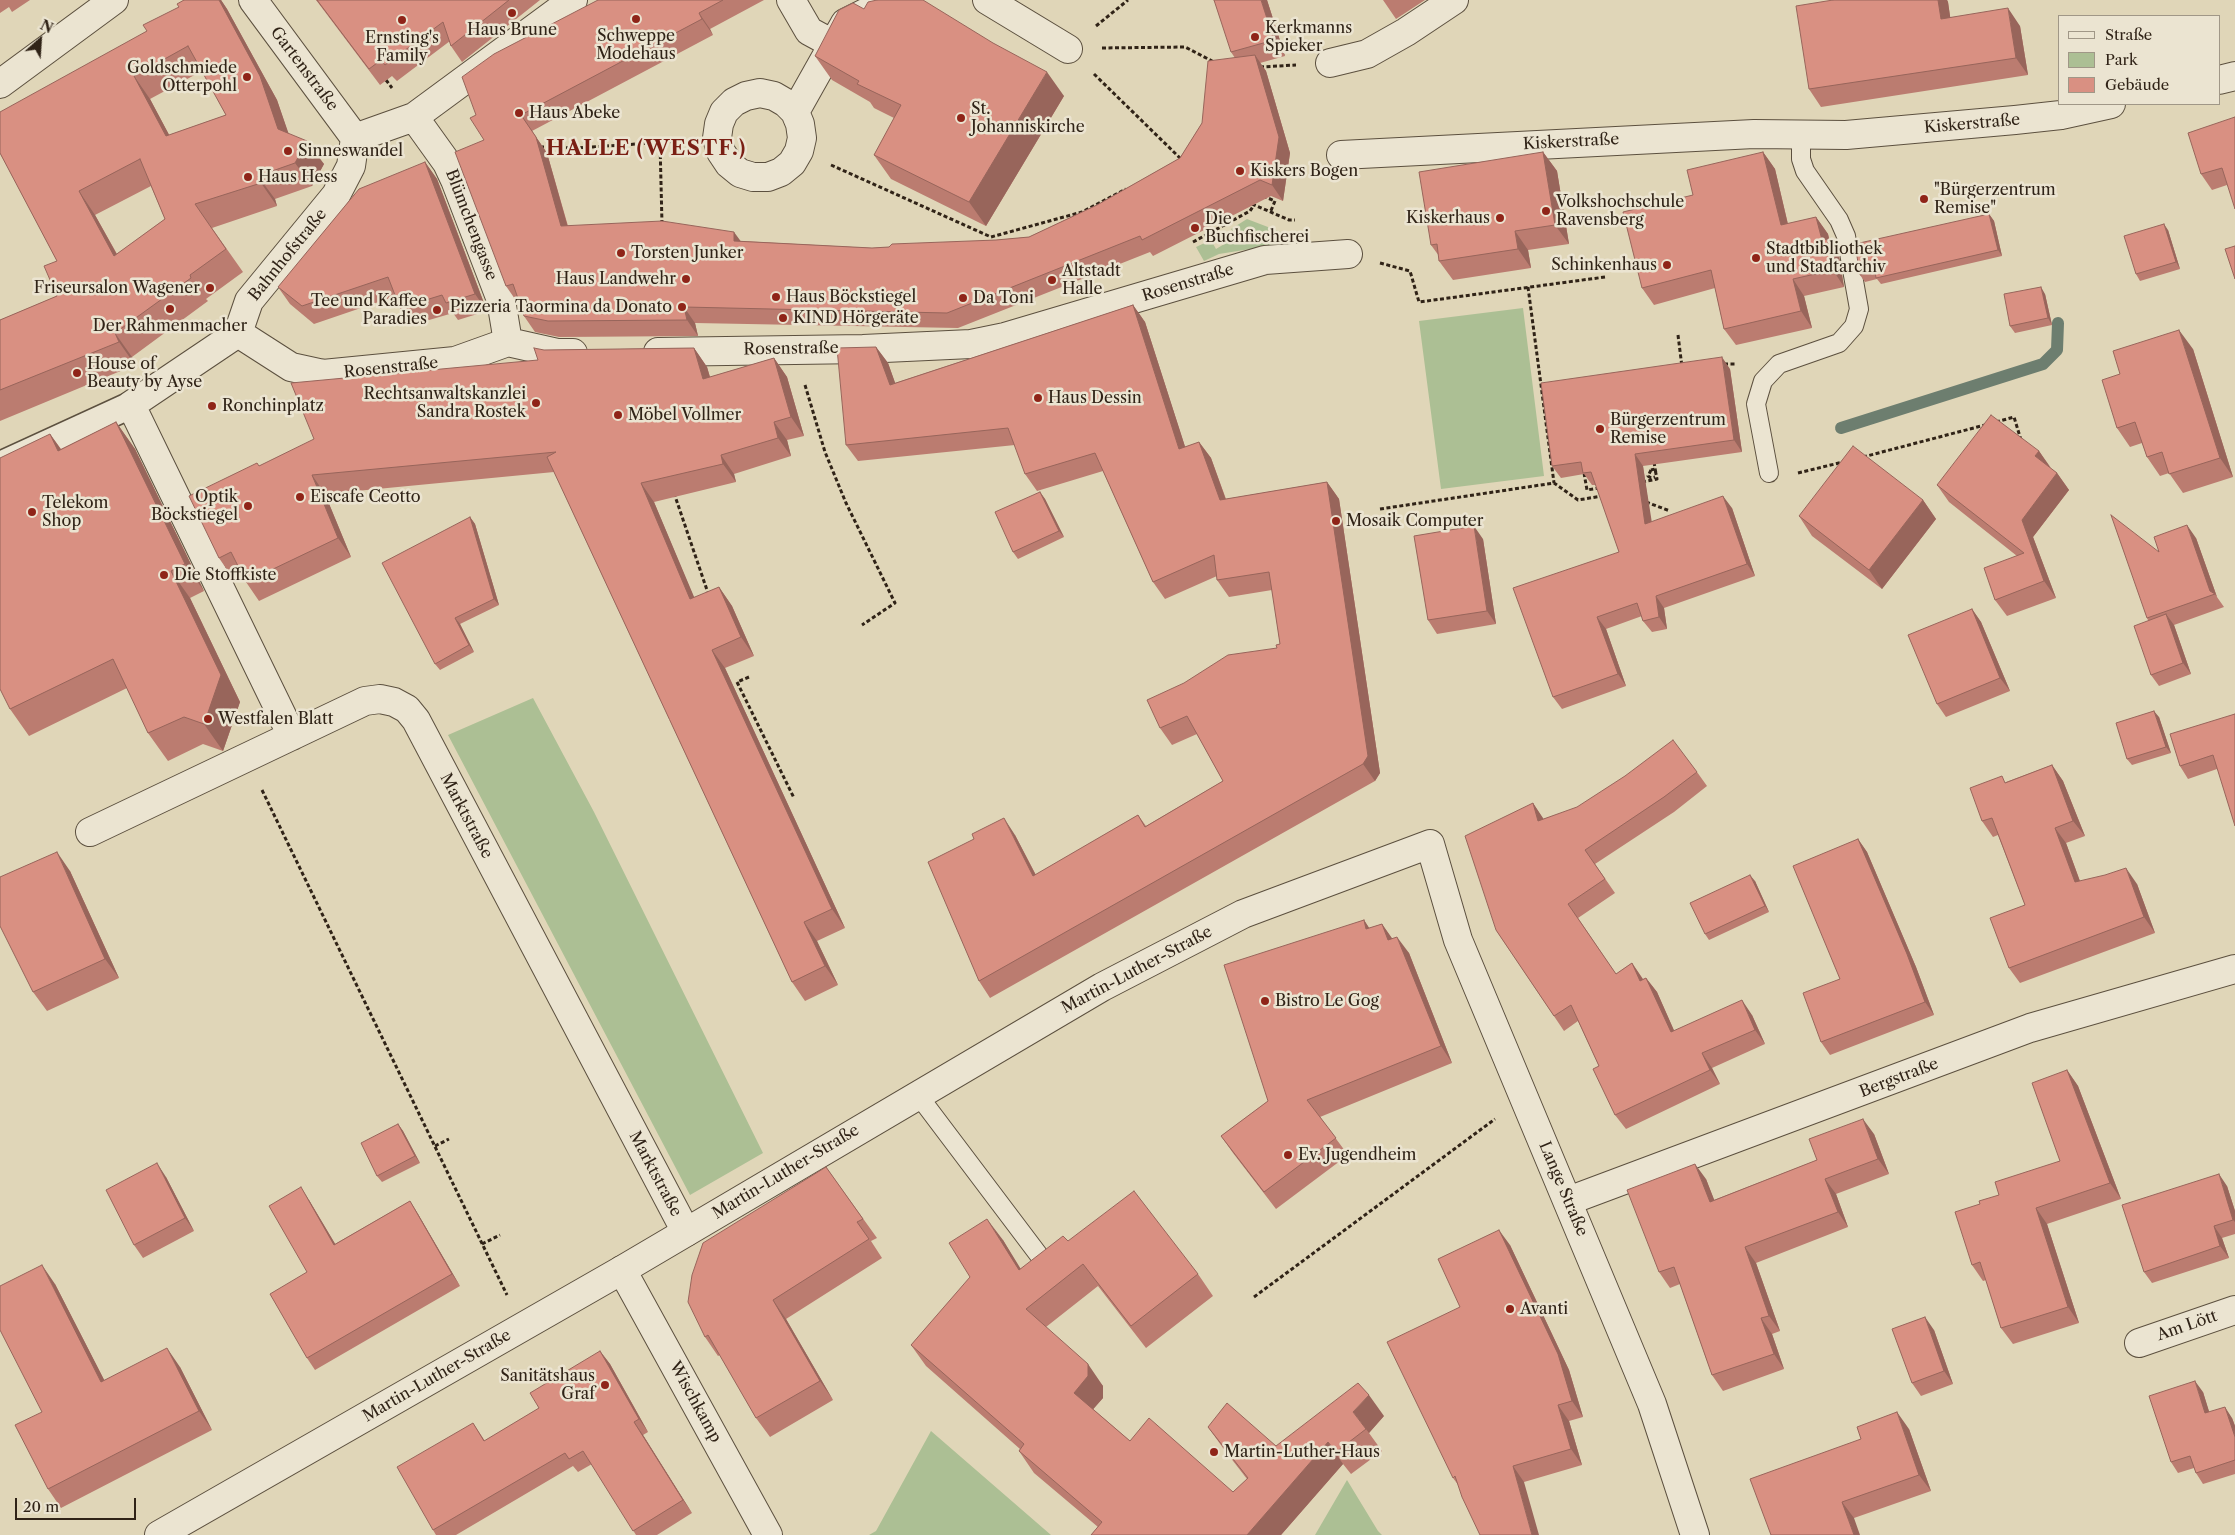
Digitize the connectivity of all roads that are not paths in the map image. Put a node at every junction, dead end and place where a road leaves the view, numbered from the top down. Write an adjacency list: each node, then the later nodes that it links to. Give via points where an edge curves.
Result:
1 (114, 0): 13 (street)
2 (253, 0): 18 (street, Gartenstraße)
3 (573, 0): 16 (street)
4 (791, 0): 8 (street, via 809,31)
5 (891, 0): 8 (street, via 845,23)
6 (987, 0): 9 (street)
7 (1454, 0): 10 (street, via 1367,54)
8 (833, 44): 15 (street)
9 (1068, 48)
10 (1330, 63)
11 (2235, 76): 12 (street)
12 (2220, 80)
13 (0, 84)
14 (2106, 105): 17 (street, Kiskerstraße, via 2016,120 1846,135)
15 (795, 112): 15 (street, via 802,138 799,151 781,172 768,177 740,173 720,152 719,124 724,112 734,102 760,93 774,96)
16 (414, 117): 18 (street); 22 (street, Blümchengasse, via 447,163 455,180 501,300)
17 (1801, 135): 19 (street, Kiskerstraße, via 1735,134); 27 (lane, via 1801,159 1805,171 1839,220 1846,236 1859,308 1854,326 1839,343 1779,364 1762,381 1756,404)
18 (355, 138): 21 (street, Bahnhofstraße, via 351,166 336,195 249,301)
19 (1341, 155)
20 (1348, 254): 24 (street, Rosenstraße, via 1265,260 1006,337 971,344)
21 (238, 333): 22 (street, Rosenstraße, via 291,367 324,374 455,362); 25 (street)
22 (508, 342): 23 (street, via 557,353)
23 (602, 353)
24 (638, 353)
25 (131, 405): 26 (street); 28 (street)
26 (0, 464)
27 (1769, 473)
28 (292, 736): 29 (street, Marktstraße); 34 (street, Marktstraße, via 366,701 380,699 407,709 416,720)
29 (90, 832)
30 (1430, 844): 32 (street, Martin-Luther-Straße, via 1243,914 1102,987); 33 (street, Lange Straße, via 1458,940)
31 (2235, 969): 33 (street, Bergstraße, via 2030,1028)
32 (918, 1095): 34 (street, Martin-Luther-Straße); 35 (lane)
33 (1568, 1201): 41 (street, Lange Straße, via 1652,1404)
34 (686, 1232): 36 (street, Martin-Luther-Straße)
35 (1040, 1258)
36 (622, 1270): 39 (street, Martin-Luther-Straße); 40 (street, Wischkamp)
37 (2235, 1310): 38 (street, Am Lött)
38 (2139, 1343)
39 (159, 1535)
40 (768, 1535)
41 (1695, 1535)

